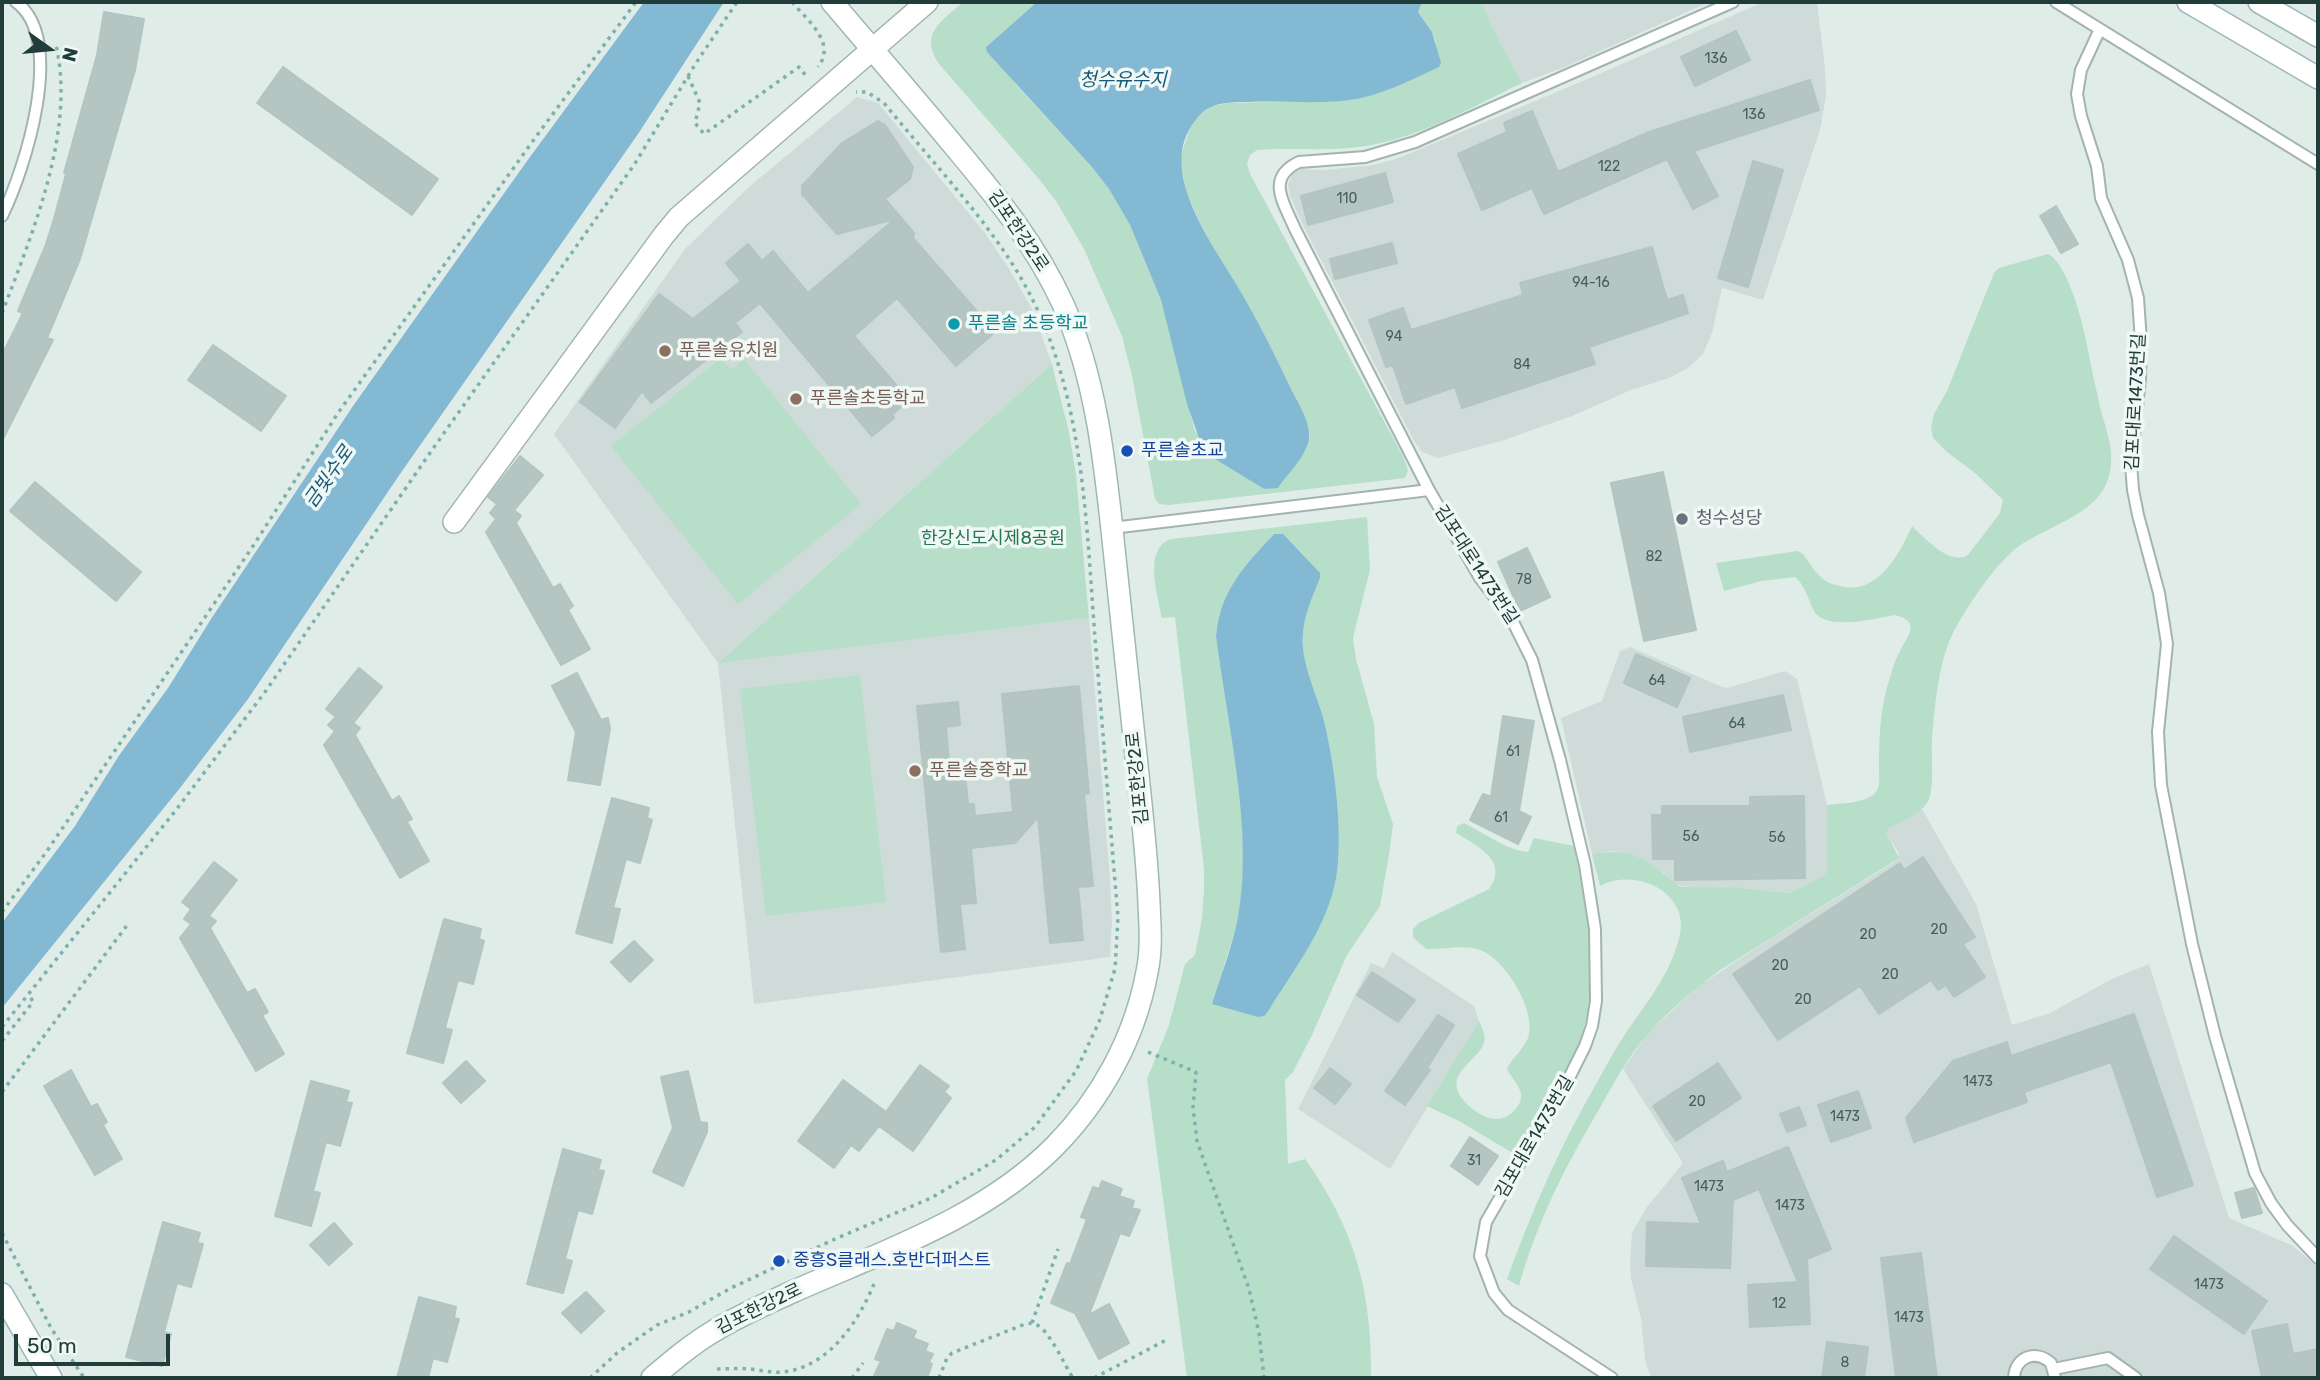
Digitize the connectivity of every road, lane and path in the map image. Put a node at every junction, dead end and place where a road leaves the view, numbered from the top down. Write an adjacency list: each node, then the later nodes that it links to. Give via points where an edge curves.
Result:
1 (16, 2): 18 (lane, via 27,9 34,23 39,88 24,163)
2 (636, 2): 23 (path, via 338,413 255,543)
3 (737, 2): 13 (path)
4 (832, 2): 12 (street, 김포한강2로)
5 (928, 2): 12 (street)
6 (1733, 2): 19 (lane, 김포대로1473번길, via 1415,142 1364,157 1299,162 1282,175 1281,196 1295,229)
7 (2056, 2): 10 (lane)
8 (2188, 2): 15 (street)
9 (2259, 2): 11 (street)
10 (2100, 29): 17 (lane); 33 (lane, 김포대로1473번길, via 2081,70 2077,93 2101,198 2128,260 2138,298 2140,379 2131,464 2167,644 2158,732 2161,785 2214,1036 2255,1173 2287,1225)
11 (2318, 36)
12 (872, 50): 20 (street, via 679,217); 21 (street, 김포한강2로, via 1006,207 1041,260 1069,320 1090,387)
13 (688, 76): 14 (path, via 701,103 695,122 705,134 799,66); 26 (path, via 634,165 265,692)
14 (807, 77)
15 (2318, 78)
16 (848, 96): 43 (path, via 867,92 884,103 990,233 1026,287 1057,360 1072,421 1089,555 1118,917 1115,969 1098,1023 1076,1070 1035,1127 996,1160 931,1198 657,1325)
17 (2318, 164)
18 (2, 216)
19 (1429, 490): 21 (lane); 50 (lane, 김포대로1473번길, via 1480,578 1512,620 1532,660 1585,865 1595,929 1596,1001 1585,1046 1486,1222 1480,1256 1494,1293 1508,1310)
20 (454, 522)
21 (1112, 528): 44 (street, 김포한강2로, via 1151,944 1142,997 1119,1058 1059,1142 995,1195 726,1324)
22 (2, 903): 23 (path)
23 (7, 905): 24 (path)
24 (2, 912)
25 (128, 924): 30 (path)
26 (29, 994): 27 (path); 28 (path, via 33,1002)
27 (2, 1027)
28 (2, 1041)
29 (1148, 1052): 49 (path, via 1196,1072 1193,1108 1197,1141 1249,1289)
30 (2, 1092)
31 (2, 1233): 42 (path, via 51,1328)
32 (1058, 1249): 36 (path)
33 (2318, 1258)
34 (874, 1284): 39 (path, via 846,1334 808,1364 780,1373)
35 (2, 1294): 41 (street)
36 (1032, 1323): 46 (path, via 953,1353); 47 (path, via 1046,1333)
37 (1168, 1339): 48 (path)
38 (863, 1363): 45 (path)
39 (717, 1369)
40 (2055, 1374): 51 (lane, via 2046,1359 2033,1355 2016,1366); 52 (lane, via 2108,1358)
41 (51, 1378)
42 (83, 1378)
43 (590, 1378)
44 (652, 1378)
45 (852, 1378)
46 (939, 1378)
47 (1073, 1378)
48 (1094, 1378)
49 (1264, 1378)
50 (1612, 1378)
51 (2014, 1378)
52 (2136, 1378)

